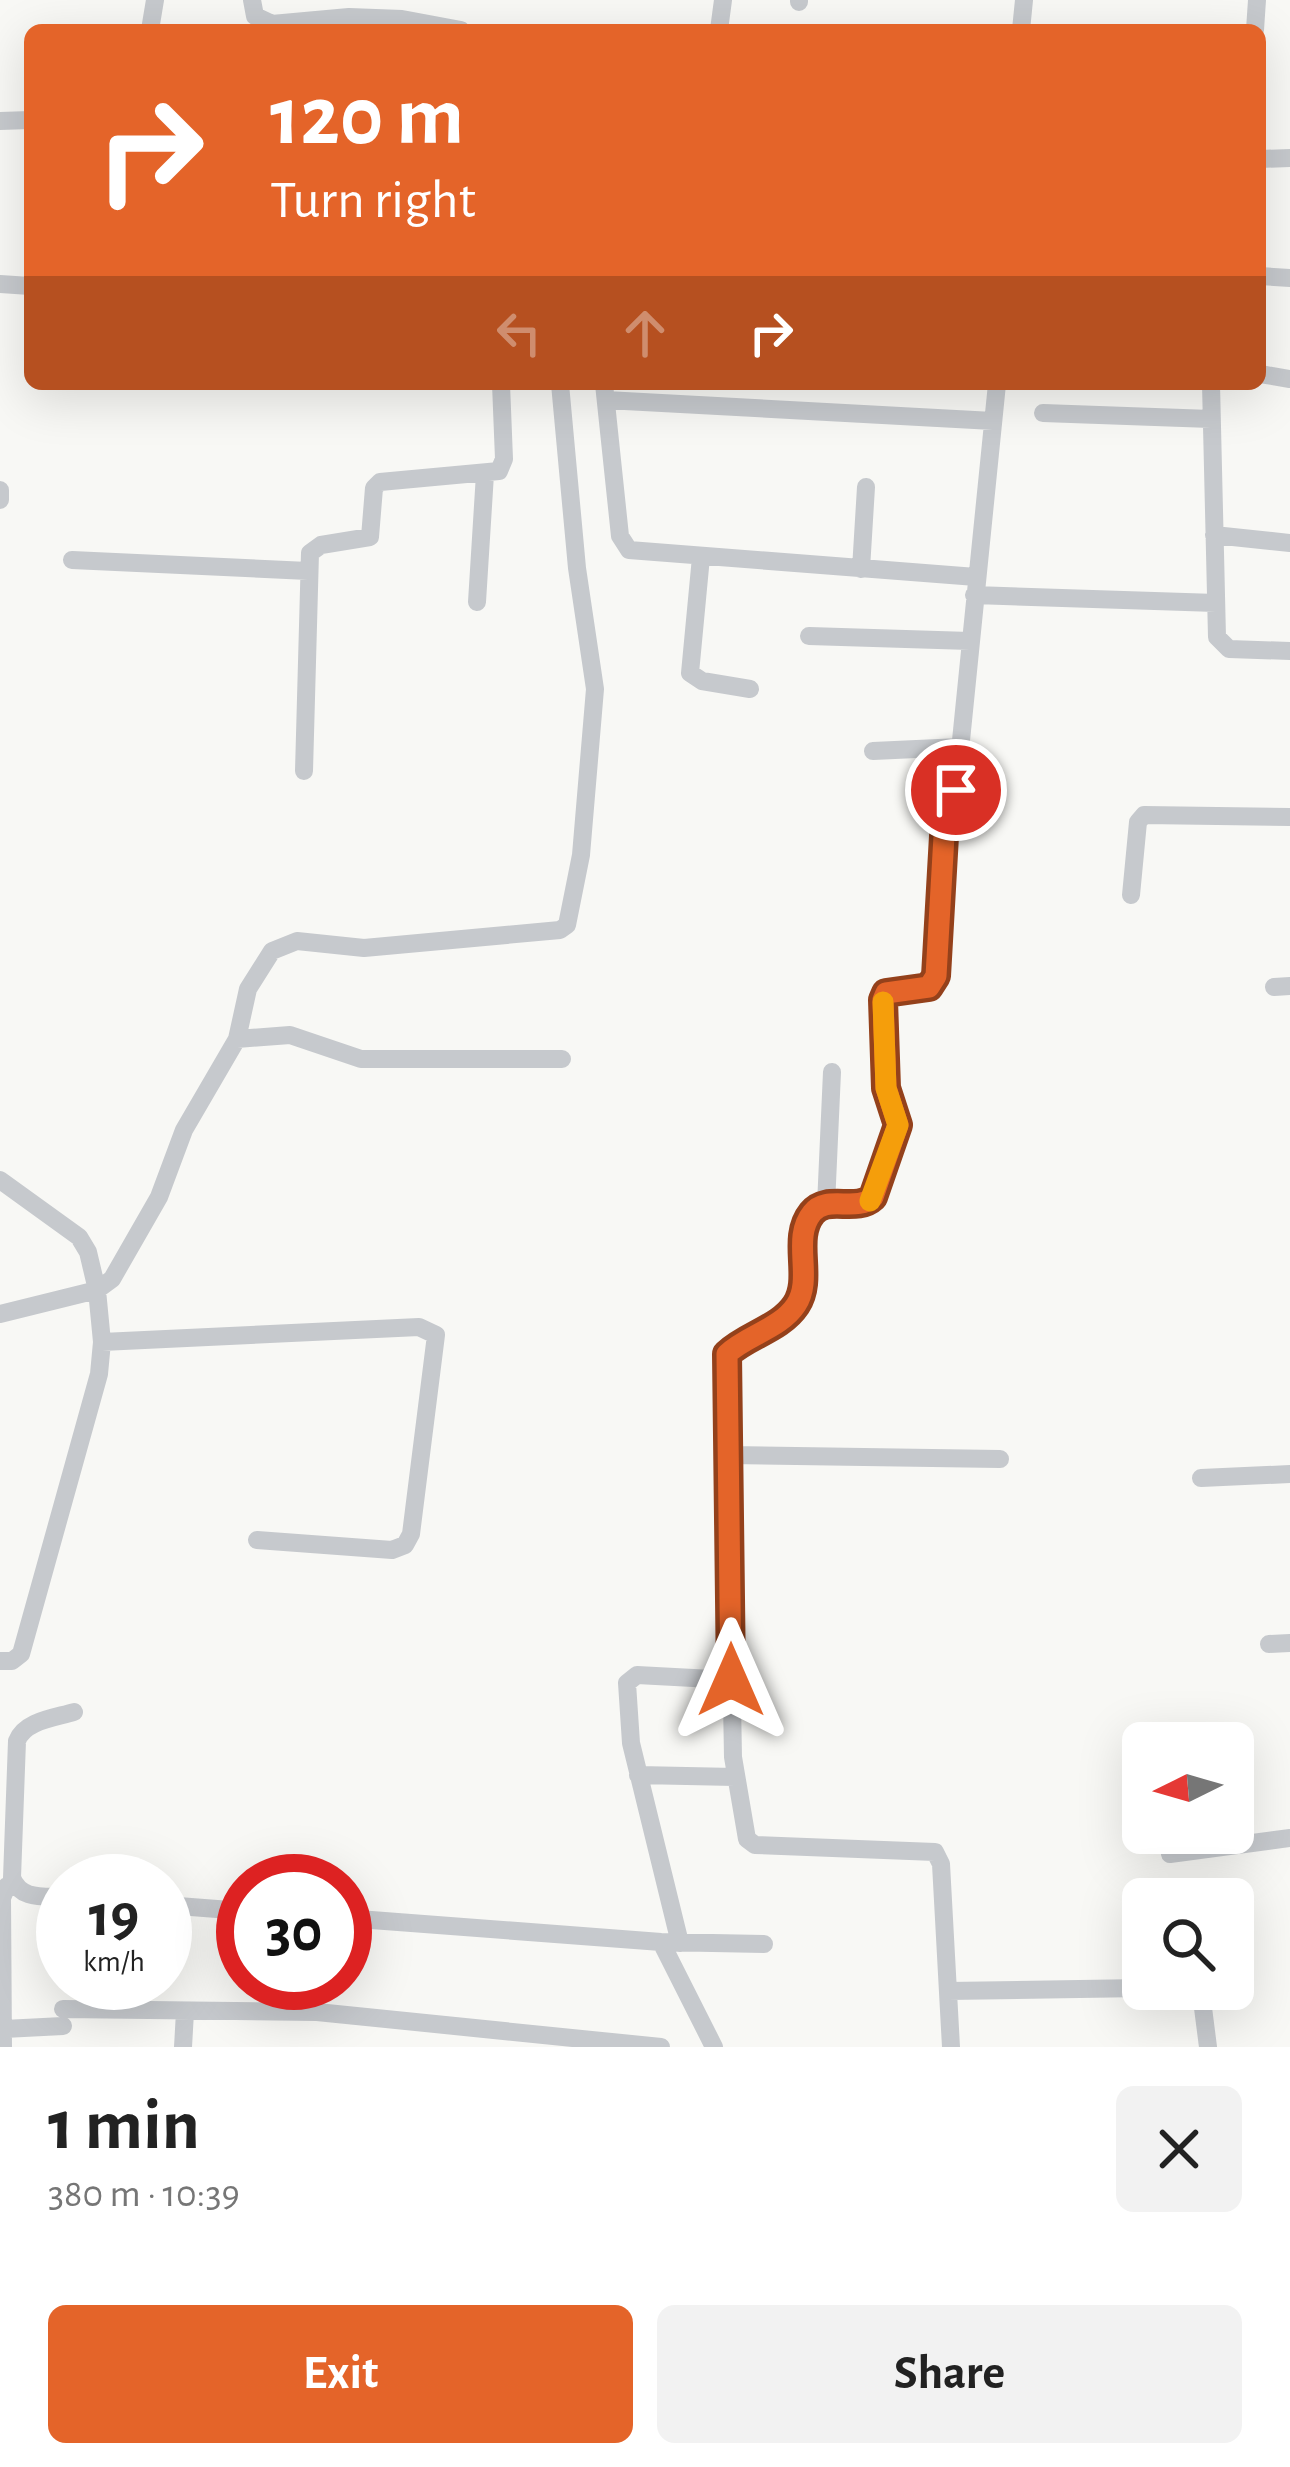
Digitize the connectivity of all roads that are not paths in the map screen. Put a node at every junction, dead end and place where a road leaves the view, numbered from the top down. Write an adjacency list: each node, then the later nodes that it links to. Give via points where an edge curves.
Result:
1 (252, 0): 2 (street, via 255,16 272,24)
2 (350, 9): 3 (street)
3 (398, 24)
4 (502, 390): 12 (street, via 503,466)
5 (561, 390): 34 (street, via 595,689 567,925 364,948 285,943 252,978)
6 (996, 390): 11 (street)
7 (1211, 390): 10 (street)
8 (605, 392): 11 (street); 18 (street, via 624,545)
9 (1042, 412): 10 (street)
10 (1210, 419): 16 (street)
11 (993, 421): 22 (street)
12 (485, 474): 21 (street, via 380,482 370,537 314,548); 23 (street)
13 (866, 487): 20 (street)
14 (0, 490): 15 (street)
15 (0, 500)
16 (1214, 535): 17 (street); 24 (street)
17 (1290, 544)
18 (701, 557): 20 (street); 28 (street, via 690,673)
19 (72, 560): 21 (street)
20 (860, 569): 22 (street)
21 (308, 571): 31 (street)
22 (975, 586): 24 (street); 26 (street)
23 (477, 602)
24 (1216, 603): 27 (street, via 1223,647)
25 (808, 636): 26 (street)
26 (970, 641): 29 (street)
27 (1290, 651)
28 (750, 688)
29 (960, 747): 30 (street); 38 (street, via 944,836 936,976 929,987 883,1000 886,1088 897,1133 868,1203)
30 (873, 751)
31 (304, 771)
32 (1290, 817): 33 (street, via 1144,815)
33 (1131, 895)
34 (237, 1039): 35 (street, via 290,1035 361,1059); 39 (street, via 184,1130 126,1258)
35 (562, 1059)
36 (832, 1072): 38 (street)
37 (0, 1180): 39 (street, via 79,1237)
38 (826, 1204): 42 (street, via 806,1224 794,1309 727,1354)
39 (98, 1289): 40 (street); 41 (street)
40 (0, 1314)
41 (102, 1342): 46 (street, via 419,1328 436,1334 405,1545); 49 (street, via 21,1654)
42 (729, 1455): 43 (street); 50 (street)
43 (1000, 1459)
44 (1290, 1474): 45 (street)
45 (1201, 1478)
46 (257, 1540)
47 (1290, 1643): 48 (street)
48 (1269, 1644)
49 (0, 1660)
50 (731, 1680): 52 (street, via 628,1678); 53 (street)
51 (74, 1712): 54 (street, via 18,1736)
52 (638, 1775): 53 (street); 60 (street)
53 (735, 1777): 63 (street, via 750,1843 935,1852)
54 (7, 1810): 58 (street, via 12,1878)
55 (1290, 1838): 56 (street)
56 (1254, 1843)
57 (7, 1886): 66 (street)
58 (36, 1895)
59 (372, 1920): 60 (street)
60 (670, 1942): 61 (street); 69 (street)
61 (764, 1944)
62 (1122, 1988): 63 (street)
63 (948, 1991): 70 (street)
64 (1203, 2010): 71 (street)
65 (185, 2012): 66 (street, via 63,2018); 67 (street); 68 (street, via 317,2012)
66 (3, 2038)
67 (183, 2047)
68 (661, 2047)
69 (714, 2047)
70 (951, 2047)
71 (1208, 2047)

